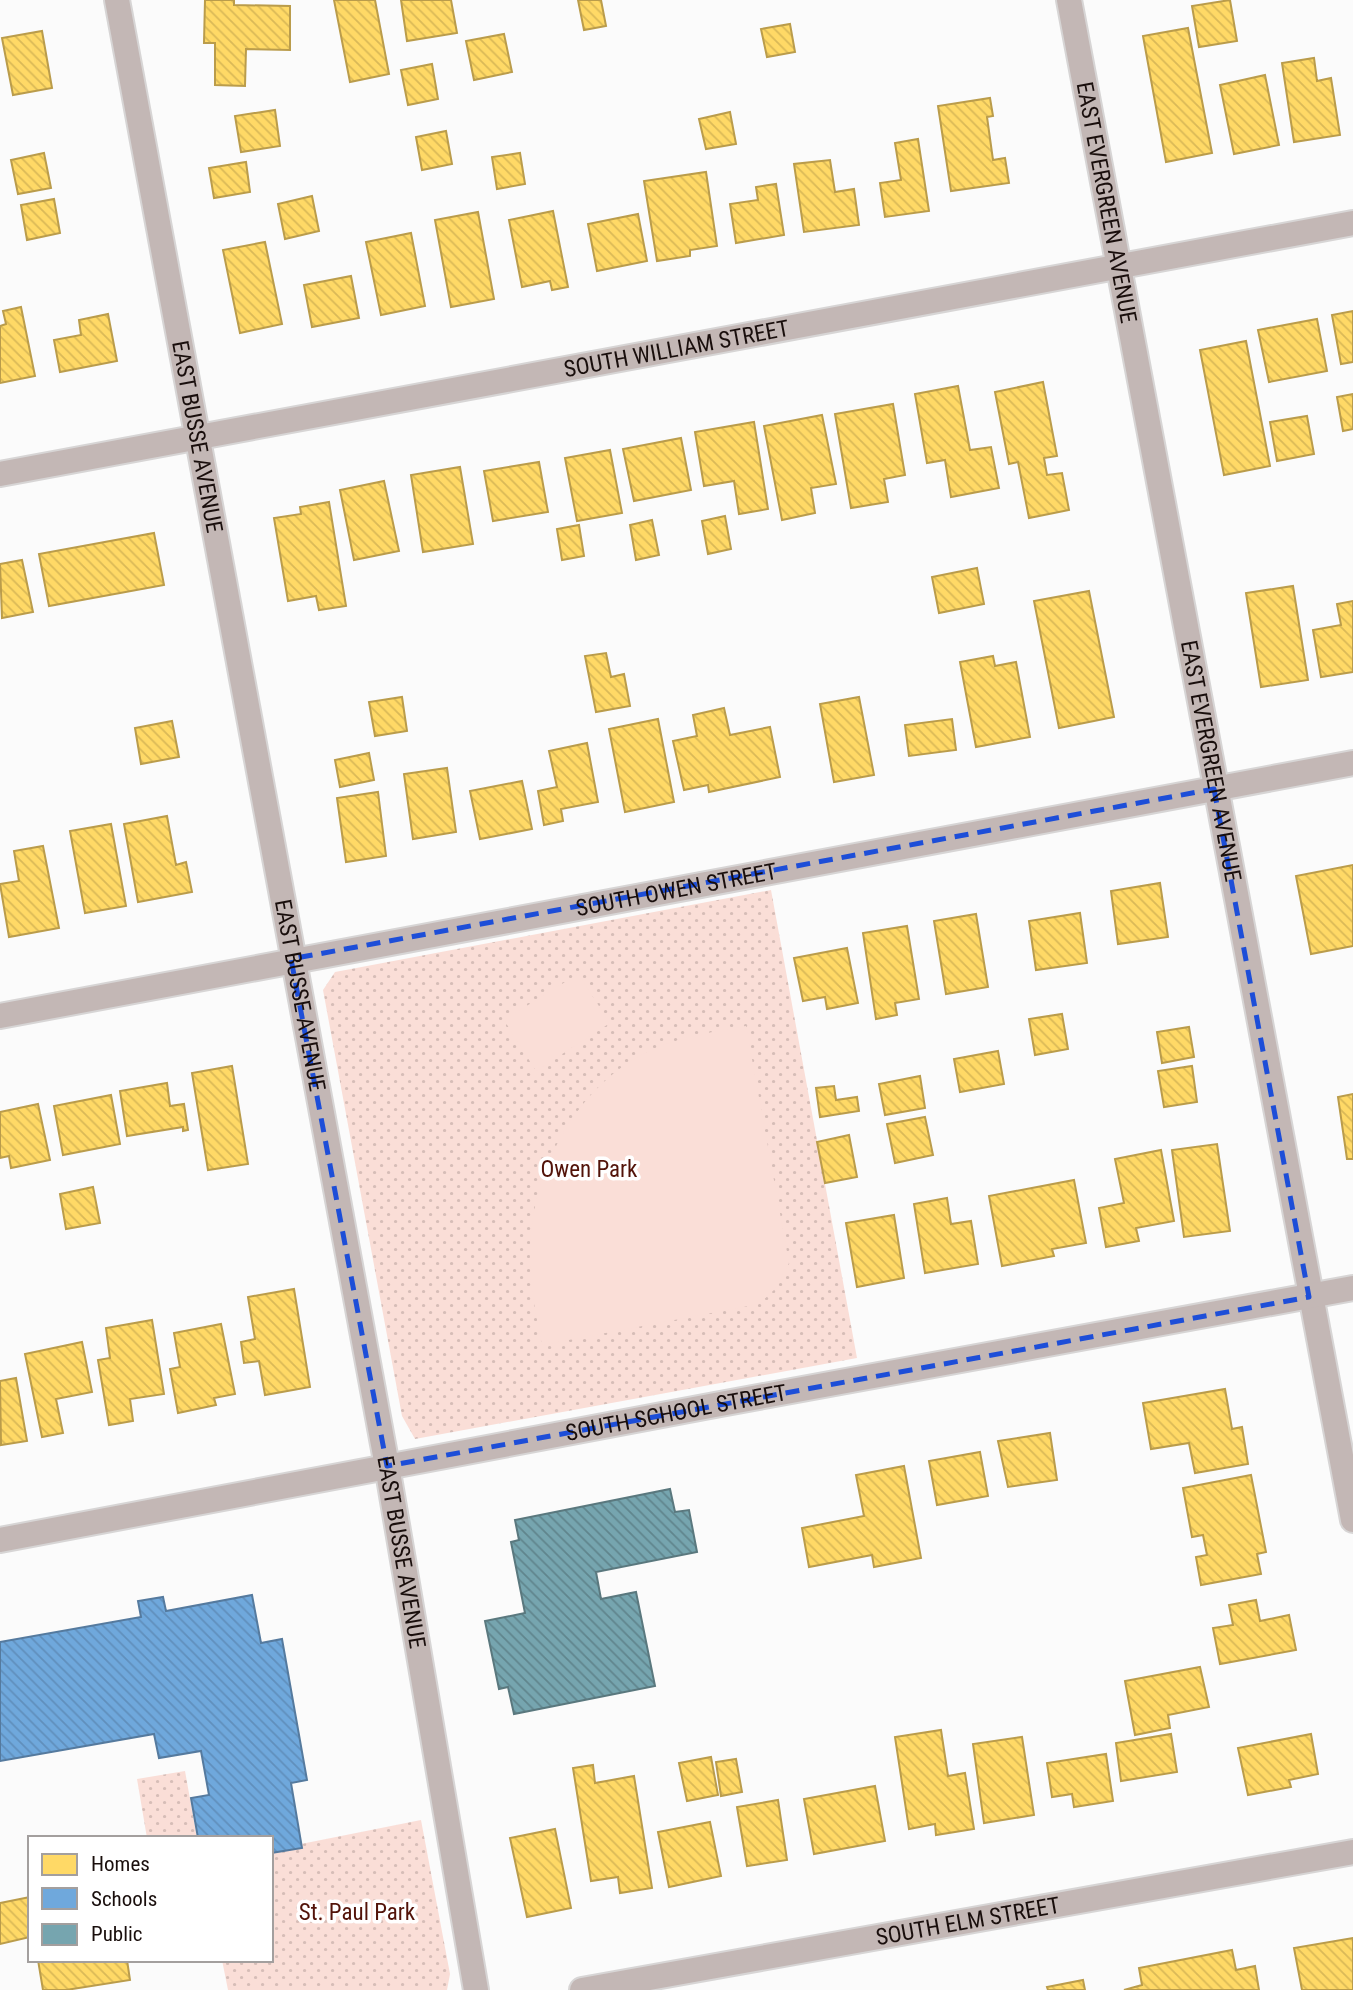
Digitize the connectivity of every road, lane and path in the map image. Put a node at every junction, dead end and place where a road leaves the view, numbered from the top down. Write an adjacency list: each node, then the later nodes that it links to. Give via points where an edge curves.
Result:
1 (117, 0): 5 (street, EAST BUSSE AVENUE)
2 (1069, 0): 4 (street, EAST EVERGREEN AVENUE)
3 (1353, 223): 4 (street, SOUTH WILLIAM STREET)
4 (1117, 268): 5 (street, SOUTH WILLIAM STREET); 8 (street, EAST EVERGREEN AVENUE)
5 (197, 438): 6 (street, SOUTH WILLIAM STREET); 9 (street, EAST BUSSE AVENUE)
6 (0, 474)
7 (1353, 763): 8 (street, SOUTH OWEN STREET)
8 (1214, 789): 9 (street, SOUTH OWEN STREET); 12 (street, EAST EVERGREEN AVENUE)
9 (291, 959): 10 (street, SOUTH OWEN STREET); 13 (street, EAST BUSSE AVENUE)
10 (0, 1016)
11 (1353, 1289): 12 (street, SOUTH SCHOOL STREET)
12 (1309, 1297): 13 (street, SOUTH SCHOOL STREET); 14 (street, EAST EVERGREEN AVENUE)
13 (387, 1466): 15 (street, SOUTH SCHOOL STREET); 17 (street, EAST BUSSE AVENUE)
14 (1353, 1520)
15 (0, 1540)
16 (1353, 1852): 18 (street, SOUTH ELM STREET)
17 (476, 1990)
18 (582, 1990)

